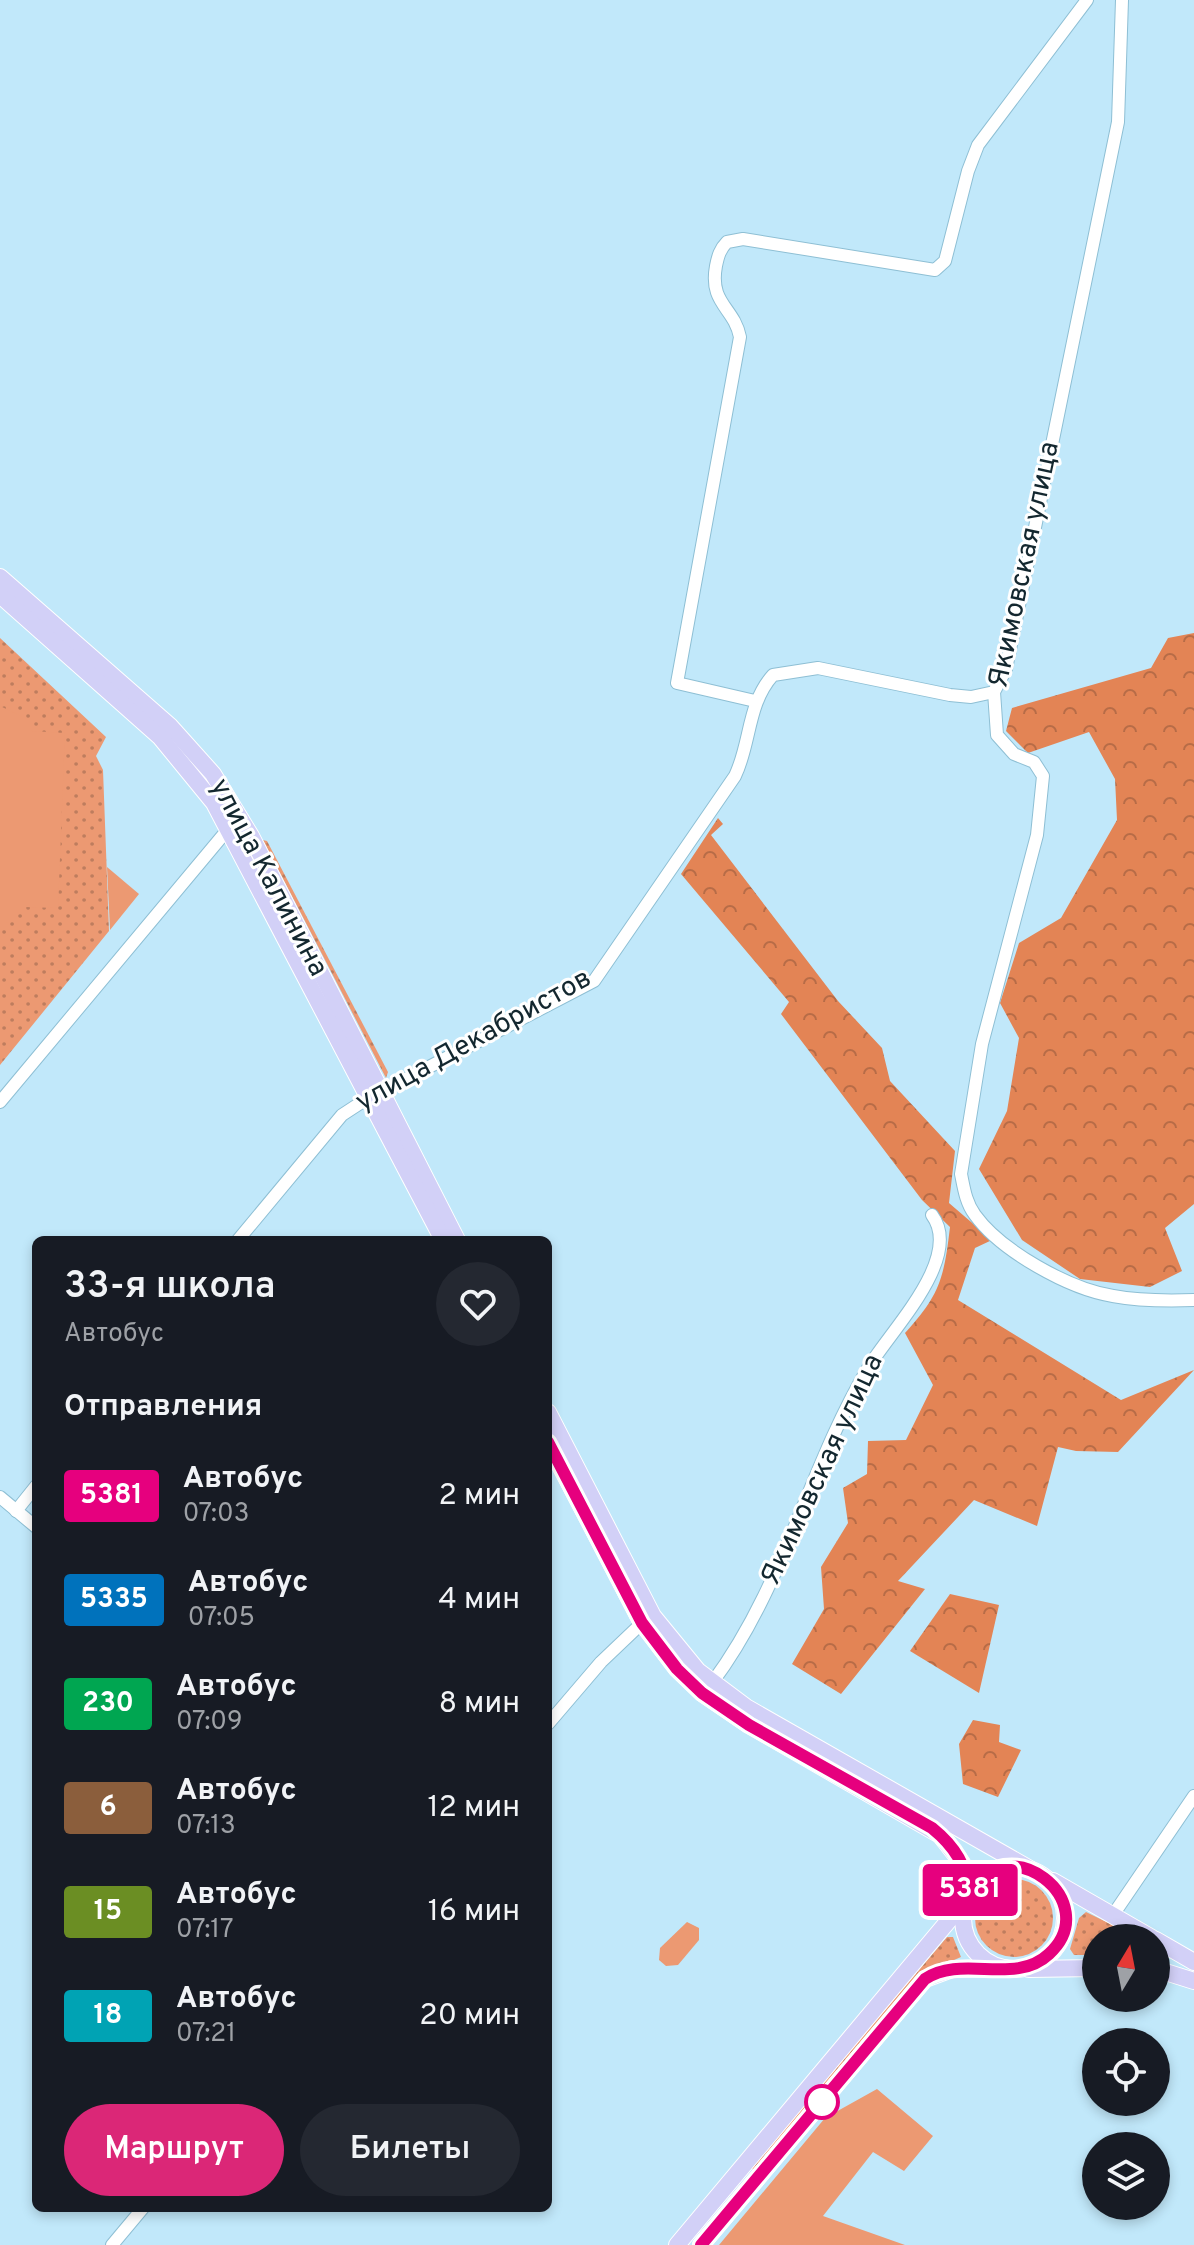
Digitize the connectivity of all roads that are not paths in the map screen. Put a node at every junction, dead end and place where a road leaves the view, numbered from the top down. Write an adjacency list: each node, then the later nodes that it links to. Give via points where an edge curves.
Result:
1 (1087, 0): 6 (street, via 978,145 945,261 935,270 757,240 727,242 719,254 715,294 740,337 677,683)
2 (1122, 0): 5 (street, Якимовская улица, via 1118,122 1006,669)
3 (0, 577): 8 (main road, улица Калинина, via 170,726 213,774 251,836)
4 (0, 595): 7 (main road, улица Калинина, via 160,737)
5 (994, 692): 6 (street, via 950,695 806,668 773,675); 14 (street, Якимовская улица, via 997,735 1014,754 1034,762 1043,776 1037,835 982,1044 961,1174 964,1194 988,1231 1058,1278 1110,1296)
6 (755, 701): 8 (street, улица Декабристов, via 740,766 594,981)
7 (229, 828): 8 (main road, улица Калинина); 9 (street)
8 (374, 1096): 11 (street, улица Декабристов, via 342,1115); 12 (main road, улица Калинина); 13 (main road, улица Калинина)
9 (0, 1102)
10 (932, 1215): 22 (street, Якимовская улица, via 941,1227 941,1243 923,1293 885,1338 853,1393 779,1568 746,1635)
11 (241, 1236)
12 (441, 1236)
13 (455, 1236)
14 (1194, 1300)
15 (552, 1420): 21 (main road)
16 (552, 1449): 21 (main road)
17 (32, 1491): 19 (street)
18 (0, 1497): 19 (street)
19 (16, 1511): 20 (street)
20 (32, 1524)
21 (648, 1620): 22 (main road); 23 (street, via 601,1662); 27 (main road, via 662,1652 702,1693 940,1835 962,1863)
22 (712, 1683): 25 (main road)
23 (552, 1719)
24 (1194, 1796): 28 (street)
25 (1030, 1869): 26 (main road); 27 (main road, via 995,1870)
26 (1047, 1878): 28 (main road); 32 (main road, via 1064,1906 1063,1932 1044,1959)
27 (966, 1898): 32 (main road, via 963,1923 970,1944 985,1960); 36 (main road)
28 (1113, 1915): 29 (main road)
29 (1128, 1924)
30 (1170, 1948): 31 (main road)
31 (1194, 1962)
32 (1012, 1968): 33 (main road); 37 (main road, via 952,1969 925,1979)
33 (1082, 1968)
34 (1170, 1973): 35 (main road)
35 (1194, 1981)
36 (741, 2169): 37 (main road); 40 (main road)
37 (755, 2181): 41 (main road)
38 (140, 2212): 39 (street)
39 (112, 2245)
40 (677, 2245)
41 (701, 2245)

